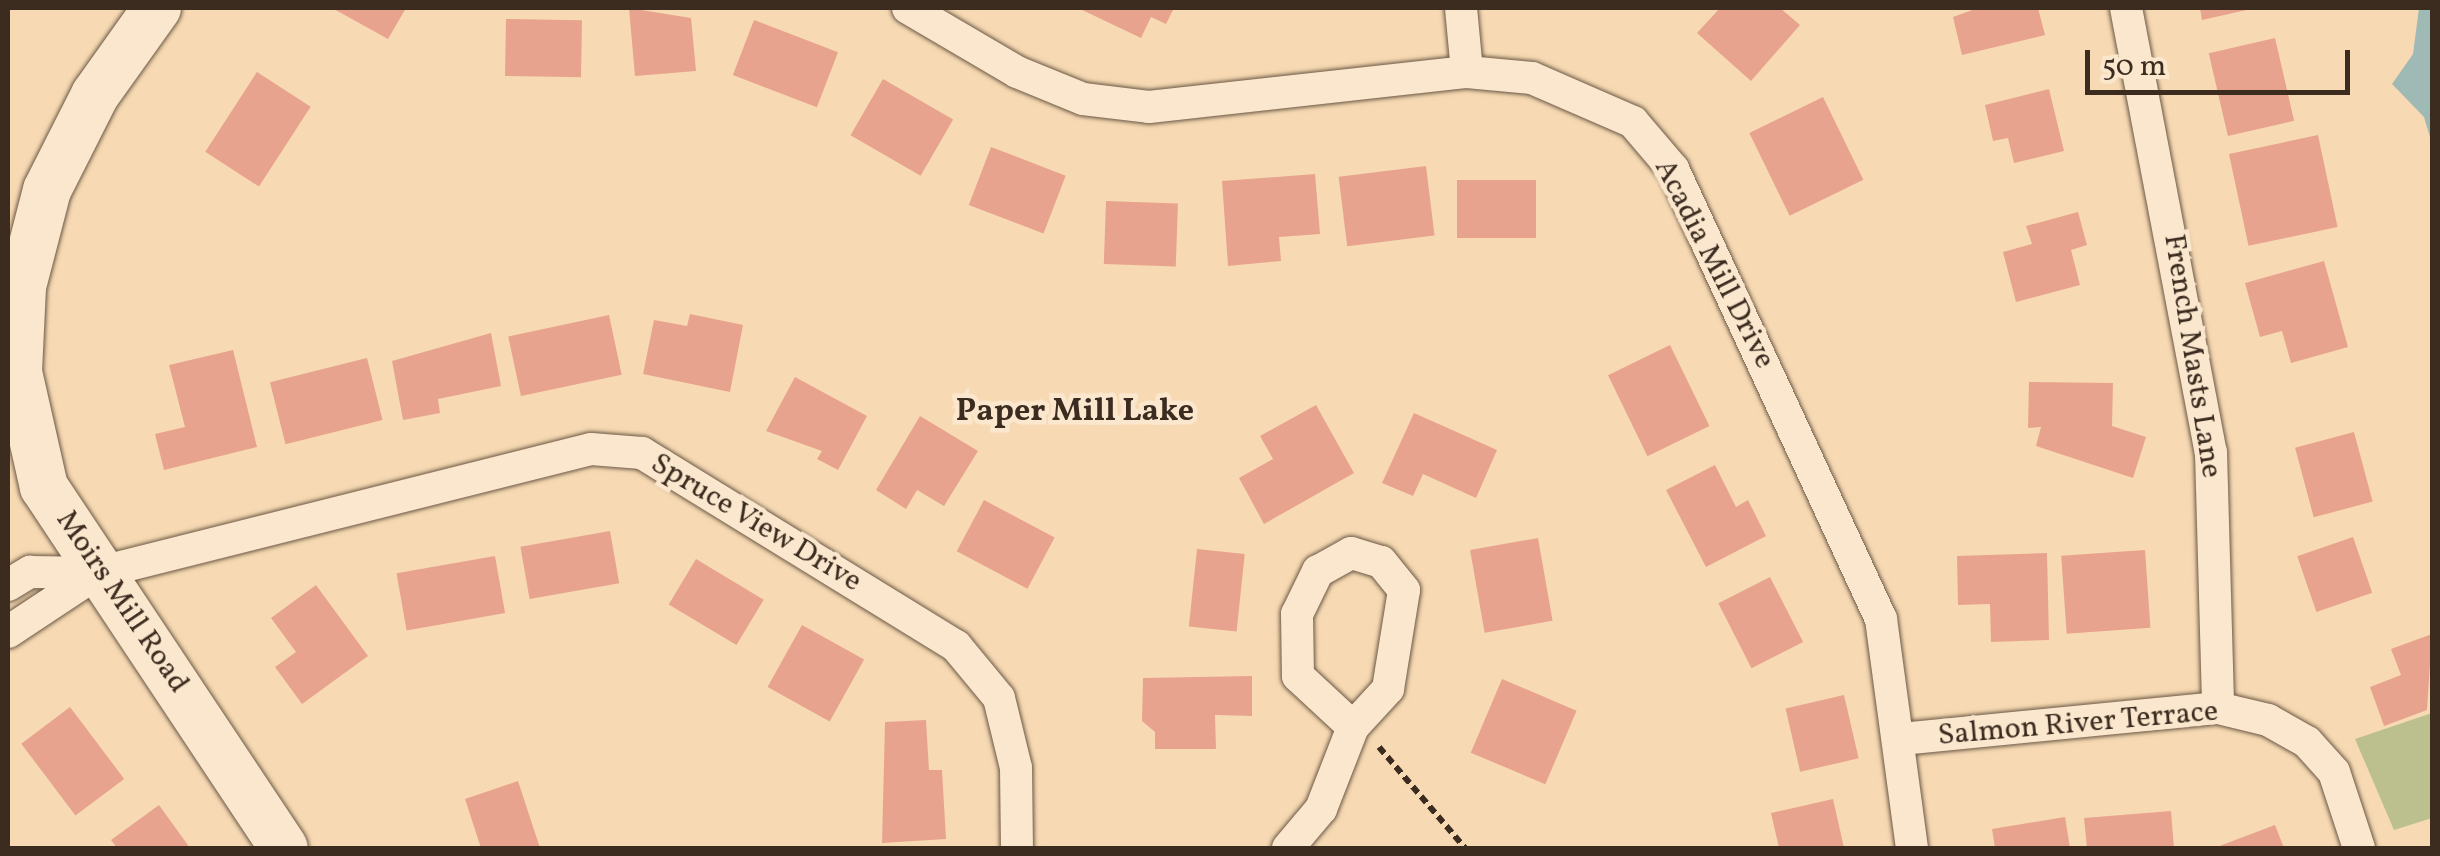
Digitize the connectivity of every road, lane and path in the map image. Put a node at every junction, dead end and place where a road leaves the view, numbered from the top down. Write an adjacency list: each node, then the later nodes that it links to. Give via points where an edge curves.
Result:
1 (157, 8): 6 (street, Moirs Mill Road, via 95,95 47,190 22,287 18,372 44,487)
2 (908, 8): 5 (street, Acadia Mill Drive, via 1017,72 1116,103)
3 (1460, 8): 5 (street)
4 (2126, 8): 9 (street, French Masts Lane, via 2211,452)
5 (1468, 72): 11 (street, Acadia Mill Drive, via 1532,78 1582,95 1632,122 1673,169 1881,619)
6 (97, 572): 7 (street, via 30,572); 8 (street); 12 (street, Moirs Mill Road); 13 (street, Spruce View Drive, via 591,450 642,453 956,646 999,698 1016,768)
7 (8, 586)
8 (8, 632)
9 (2218, 708): 11 (street, Salmon River Terrace); 17 (street, Salmon River Terrace, via 2308,742 2334,772)
10 (1353, 727): 10 (street, via 1298,676 1297,614 1318,571 1351,553 1381,562 1404,590 1388,689); 14 (street, via 1321,809); 15 (path)
11 (1901, 739): 16 (street, Acadia Mill Drive)
12 (284, 848)
13 (1017, 848)
14 (1288, 848)
15 (1465, 848)
16 (1912, 848)
17 (2359, 848)

